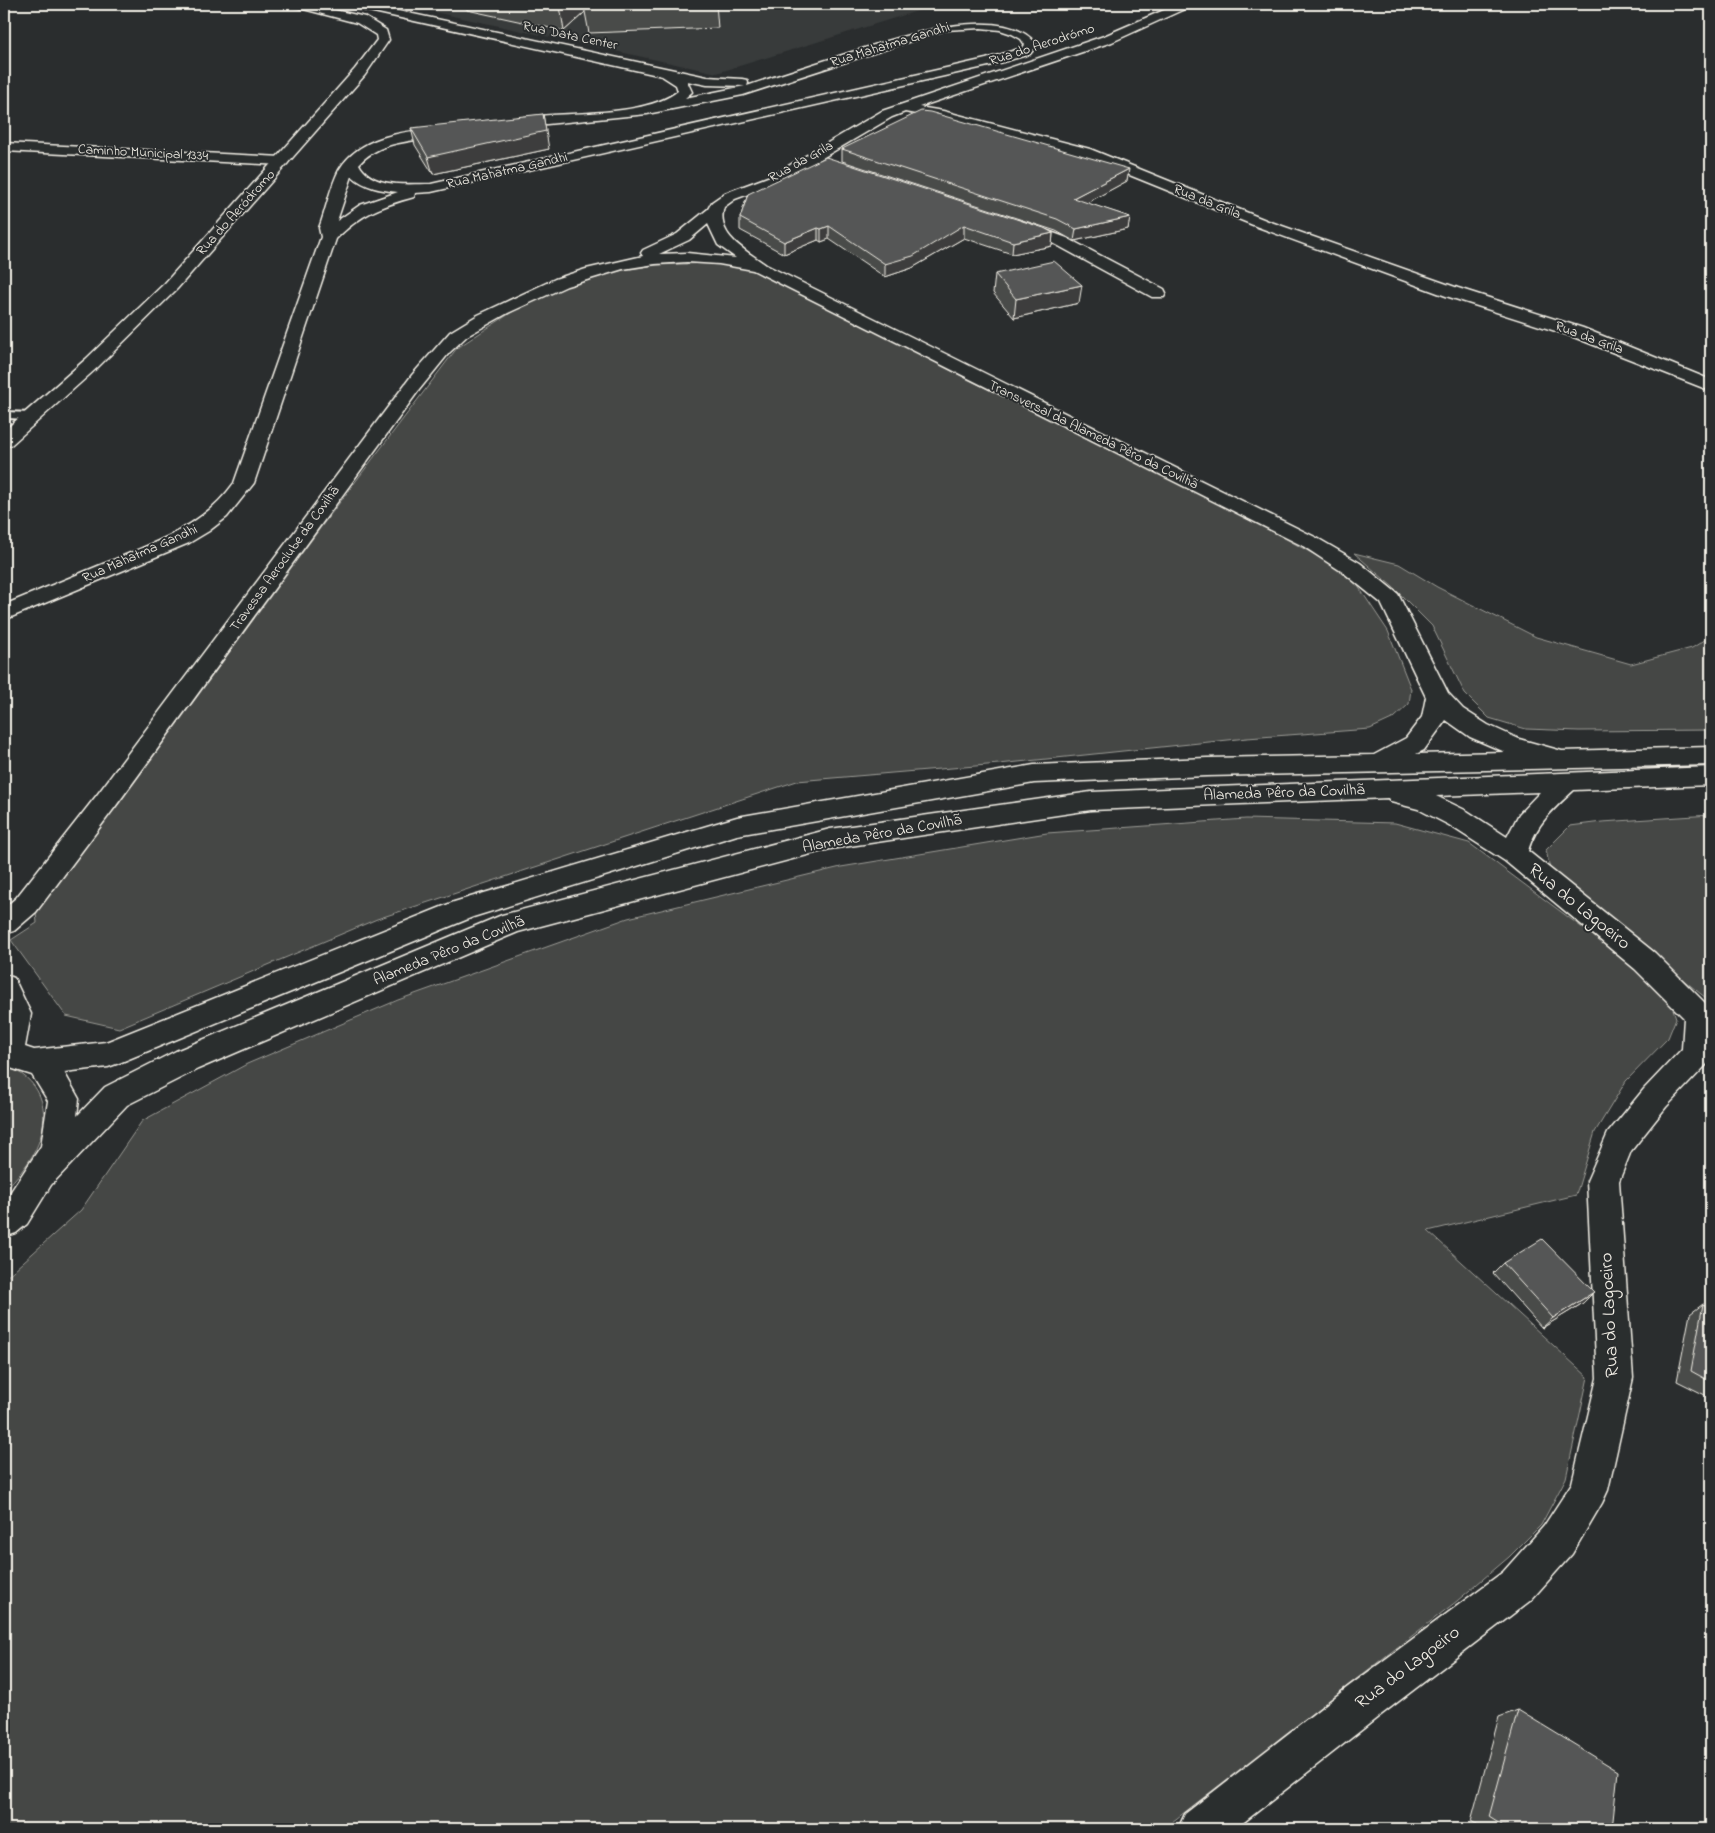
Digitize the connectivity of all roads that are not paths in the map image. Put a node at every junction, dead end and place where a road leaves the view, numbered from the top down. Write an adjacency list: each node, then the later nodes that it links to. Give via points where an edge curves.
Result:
1 (296, 4): 12 (street, Rua do Aeródromo, via 361,20 382,33 383,40 360,72)
2 (351, 4): 4 (street, Rua Data Center)
3 (1188, 4): 6 (street, Rua do Aerodrómo, via 1108,39)
4 (666, 73): 5 (street, Rua Data Center, via 728,83); 7 (street, Rua Data Center, via 682,83 683,97)
5 (778, 80): 7 (street, Rua Mahatma Gandhi, via 735,93); 15 (street, Rua Mahatma Gandhi, via 960,24 1016,31 1031,45 1026,51 989,62)
6 (904, 108): 11 (street, Rua da Grila, via 873,120); 23 (street, Rua da Grila, via 1085,152 1263,224 1452,292 1577,332)
7 (647, 110): 8 (street, Rua Mahatma Gandhi)
8 (493, 126)
9 (466, 129): 14 (street, Rua Mahatma Gandhi, via 386,141 356,157)
10 (4, 147): 12 (street, Caminho Municipal 1334)
11 (812, 157): 13 (street); 16 (street, Rua da Grila, via 778,178 730,196 717,205)
12 (282, 161): 25 (street, Rua do Aeródromo, via 171,286)
13 (831, 163)
14 (352, 164): 15 (street, Rua Mahatma Gandhi, via 360,176 379,186); 18 (street, Rua Mahatma Gandhi, via 346,171 327,228)
15 (431, 188): 18 (street, Rua Mahatma Gandhi, via 359,209)
16 (715, 211): 19 (street, via 716,228); 20 (street, Travessa Aeroclube da Covilhã)
17 (1002, 220): 22 (street, via 1050,236)
18 (329, 237): 27 (street, Rua Mahatma Gandhi, via 244,483 231,502 212,520 177,541)
19 (724, 242): 20 (street, Travessa Aeroclube da Covilhã, via 700,252); 21 (street, Transversal da Alameda Pêro da Covilhã)
20 (671, 252): 21 (street, Travessa Aeroclube da Covilhã); 35 (street, Travessa Aeroclube da Covilhã, via 553,286 458,334 438,353 100,809 26,905)
21 (760, 268): 28 (street, Transversal da Alameda Pêro da Covilhã, via 1310,542 1352,568 1390,599)
22 (1158, 293)
23 (1711, 386)
24 (4, 415): 25 (lane)
25 (32, 416): 26 (street, Rua do Aeródromo)
26 (4, 441)
27 (4, 613)
28 (1438, 697): 30 (street, via 1434,719 1415,744); 31 (street, Transversal da Alameda Pêro da Covilhã, via 1454,715 1479,731)
29 (1711, 756): 31 (street, Alameda Pêro da Covilhã)
30 (1378, 763): 31 (street, Alameda Pêro da Covilhã); 37 (street, Alameda Pêro da Covilhã, via 1034,774 736,826 464,909 108,1054)
31 (1565, 770): 32 (street, Alameda Pêro da Covilhã); 33 (street, Alameda Pêro da Covilhã); 34 (street, Rua do Lagoeiro, via 1527,821)
32 (1711, 776)
33 (1374, 790): 34 (street, Rua do Lagoeiro, via 1424,801 1458,818); 38 (street, Alameda Pêro da Covilhã, via 1091,801 830,839 512,923 187,1060 116,1096)
34 (1514, 854): 40 (street, Rua do Lagoeiro, via 1645,961 1699,1014 1697,1054 1655,1098 1619,1143 1603,1181 1615,1378 1590,1490 1558,1540 1517,1586)
35 (4, 923)
36 (4, 986): 37 (street, via 16,1014)
37 (16, 1057): 38 (street, via 43,1066 64,1099 56,1150)
38 (40, 1175): 39 (street, via 15,1214)
39 (4, 1222)
40 (1200, 1829)

